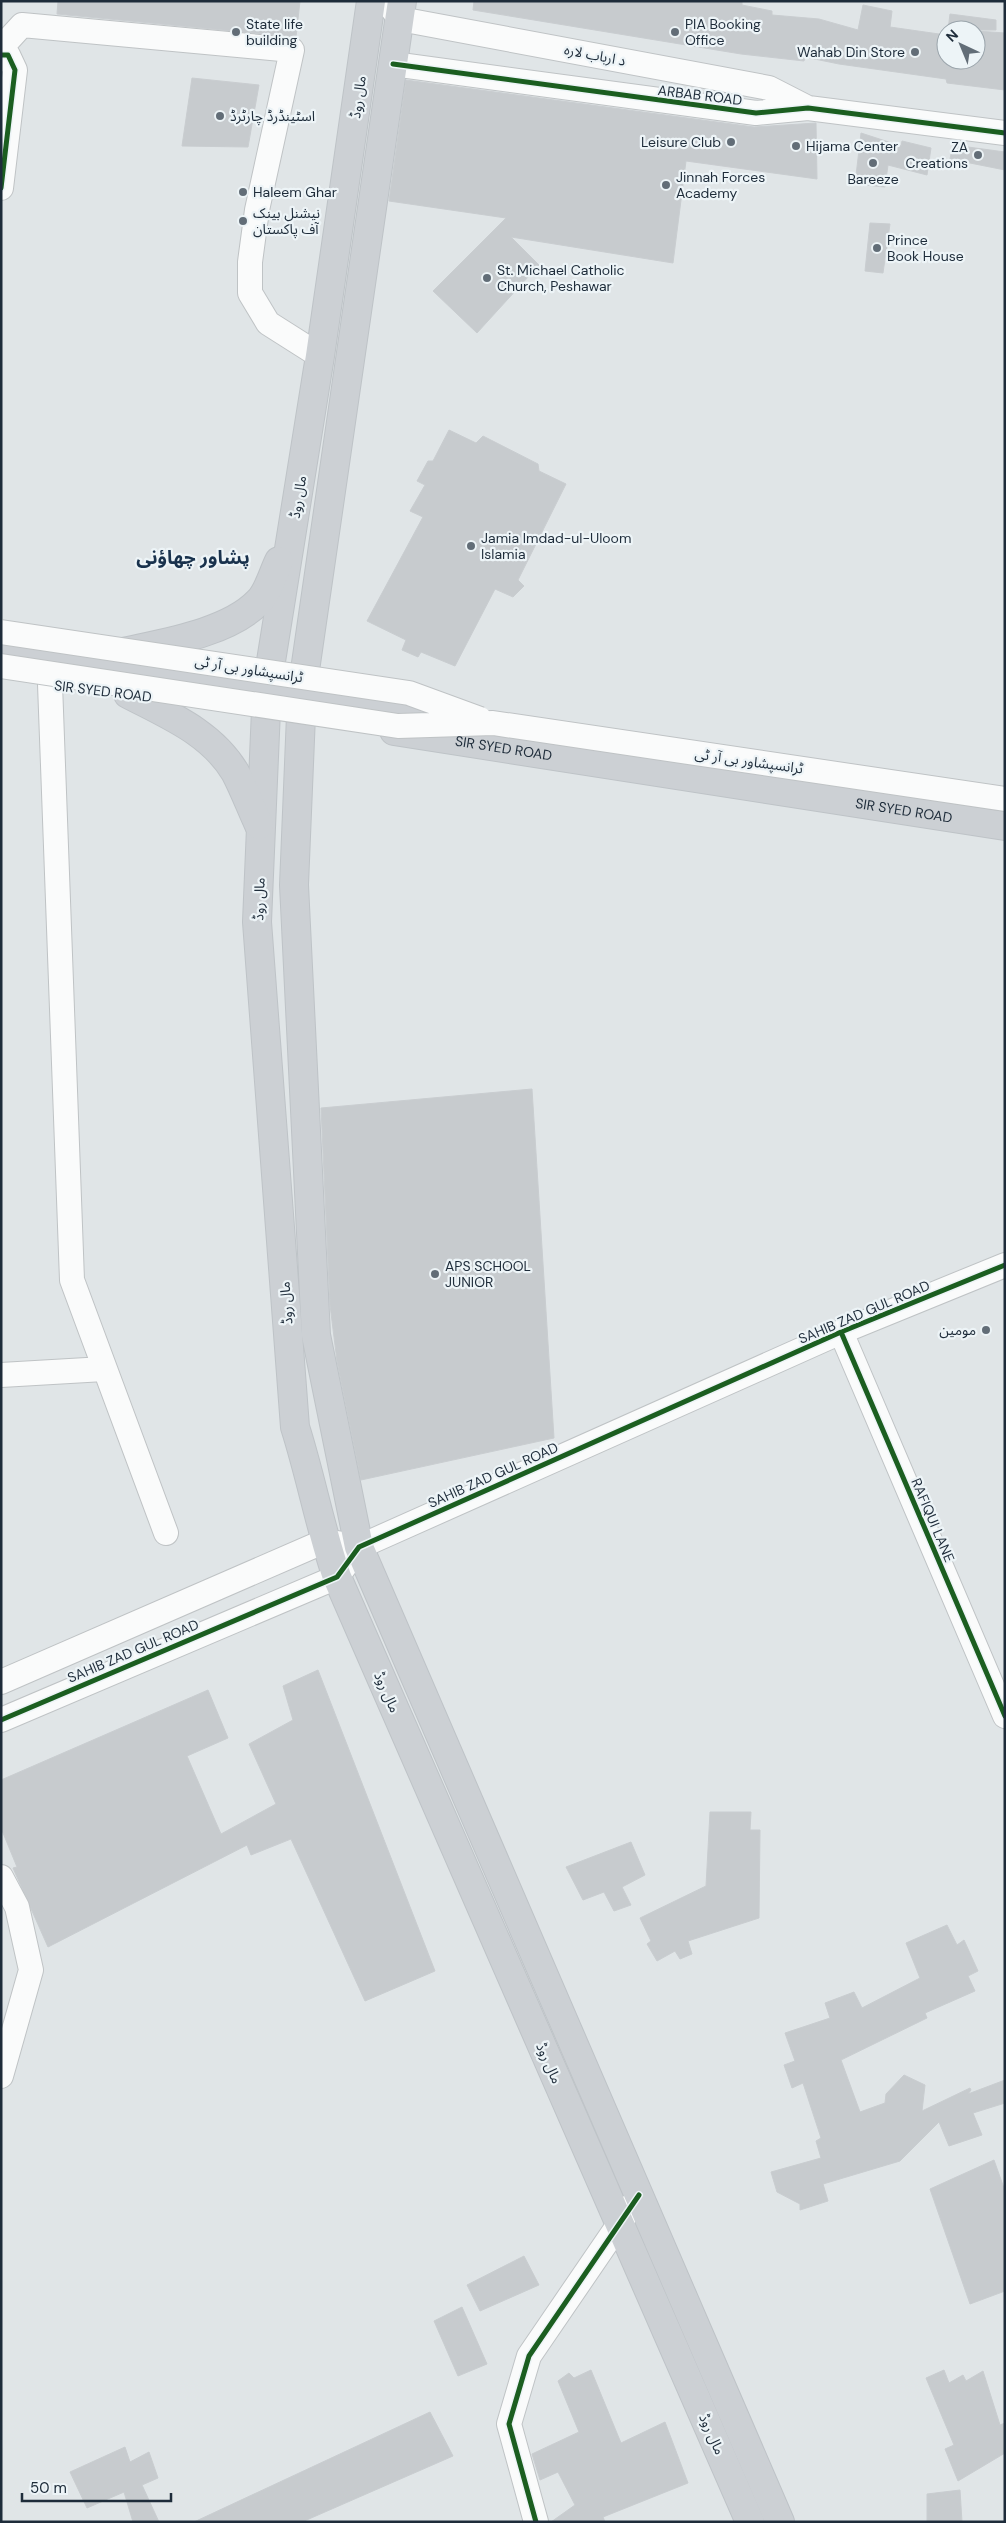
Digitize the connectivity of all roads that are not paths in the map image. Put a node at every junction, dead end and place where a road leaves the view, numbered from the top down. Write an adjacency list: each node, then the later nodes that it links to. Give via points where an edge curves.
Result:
1 (371, 1): 9 (main road, مال روڈ)
2 (396, 7): 5 (main road, مال روڈ); 6 (street, د ارباب لاره, via 769,88)
3 (1, 48): 9 (street, via 22,25 292,50 257,210 250,262 250,293 268,323)
4 (1, 55): 8 (street, via 8,55 15,70)
5 (393, 64): 6 (street, ARBAB ROAD, via 756,113); 17 (main road, مال روڈ)
6 (808, 108): 7 (street, ARBAB ROAD)
7 (1005, 133)
8 (1, 188)
9 (320, 356): 10 (main road, مال روڈ)
10 (292, 536): 12 (main road, via 259,602 230,621 178,639); 16 (main road, مال روڈ)
11 (1, 632): 18 (street, ٹرانسپشاور بی آر ٹی, bridge, via 409,693)
12 (74, 661): 13 (main road, SIR SYED ROAD); 16 (main road, SIR SYED ROAD)
13 (2, 670): 14 (main road, SIR SYED ROAD); 18 (street, ٹرانسپشاور بی آر ٹی, bridge, via 398,726)
14 (50, 684): 15 (main road, SIR SYED ROAD); 27 (street, via 72,1280)
15 (128, 694): 16 (main road, SIR SYED ROAD); 24 (main road, via 194,729 218,750 234,772)
16 (266, 699): 17 (main road, SIR SYED ROAD); 24 (main road, مال روڈ)
17 (301, 704): 19 (main road, SIR SYED ROAD); 21 (main road, SIR SYED ROAD); 31 (main road, مال روڈ, via 294,885 316,1335)
18 (493, 723): 22 (street, ٹرانسپشاور بی آر ٹی, bridge)
19 (800, 763): 20 (main road, SIR SYED ROAD); 21 (main road)
20 (1005, 792)
21 (796, 793): 23 (main road, SIR SYED ROAD)
22 (1005, 799)
23 (1005, 826)
24 (261, 830): 30 (main road, مال روڈ, via 257,922 295,1428 309,1470)
25 (1005, 1265): 26 (street, SAHIB ZAD GUL ROAD)
26 (841, 1332): 31 (street, SAHIB ZAD GUL ROAD); 34 (street, RAFIQUI LANE)
27 (104, 1369): 28 (street); 29 (street)
28 (1, 1375)
29 (166, 1533)
30 (324, 1541): 31 (street); 32 (main road, مال روڈ); 33 (street, SAHIB ZAD GUL ROAD)
31 (359, 1547): 32 (street, SAHIB ZAD GUL ROAD); 38 (main road, مال روڈ)
32 (337, 1576): 35 (street, SAHIB ZAD GUL ROAD); 39 (main road, مال روڈ)
33 (1, 1682)
34 (1005, 1716)
35 (1, 1720)
36 (1, 1877): 37 (street, via 17,1907 31,1970)
37 (1, 2076)
38 (639, 2195): 39 (street); 42 (main road, مال روڈ)
39 (620, 2223): 40 (street, via 529,2356 509,2424); 41 (main road, مال روڈ)
40 (536, 2522)
41 (750, 2522)
42 (780, 2522)

